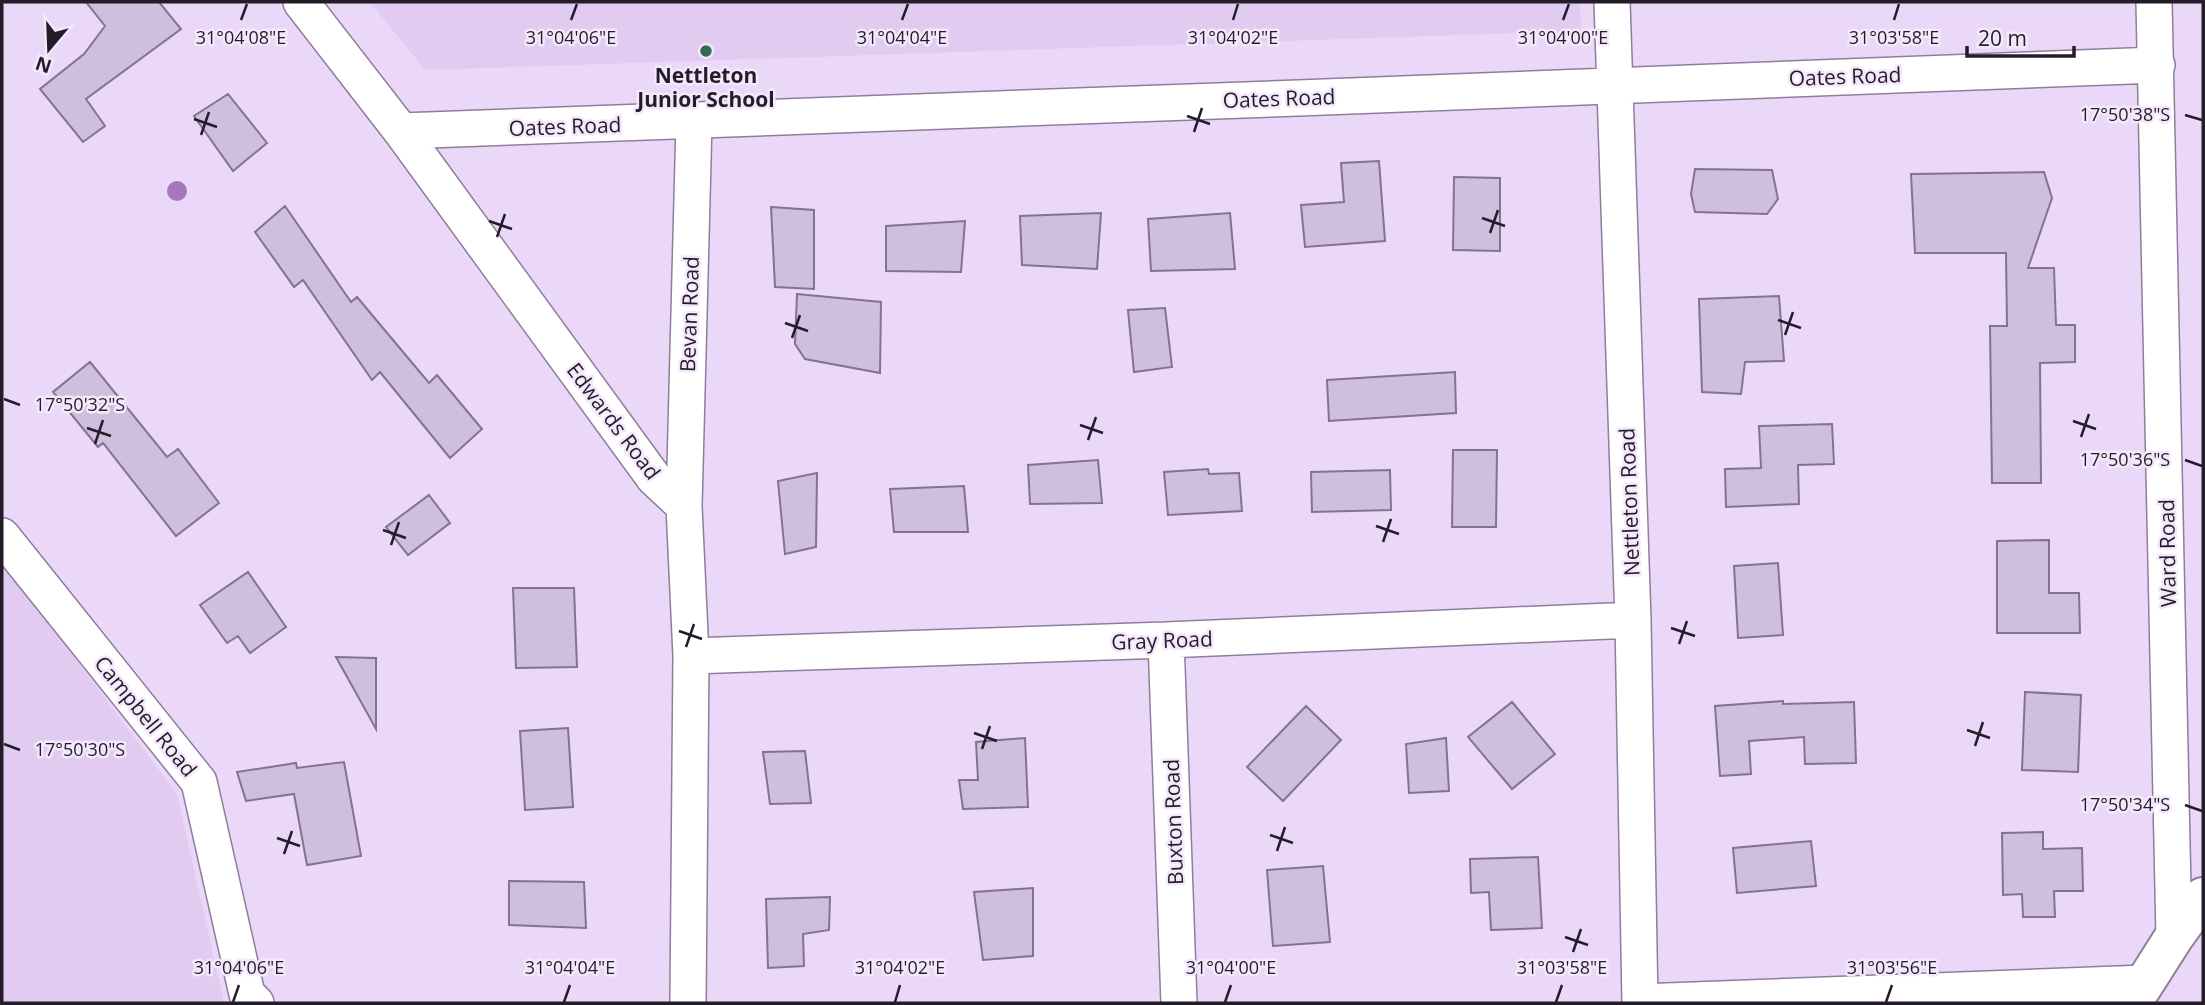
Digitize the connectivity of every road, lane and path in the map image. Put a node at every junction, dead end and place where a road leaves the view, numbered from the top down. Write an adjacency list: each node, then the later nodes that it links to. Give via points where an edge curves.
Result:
1 (301, 2): 7 (street, Edwards Road)
2 (1612, 2): 5 (street, Nettleton Road)
3 (2154, 2): 4 (street, Ward Road)
4 (2157, 65): 5 (street, Oates Road); 14 (street, Ward Road)
5 (1615, 84): 6 (street, Oates Road); 10 (street, Nettleton Road)
6 (694, 122): 7 (street, Oates Road); 8 (street, Bevan Road)
7 (401, 131): 8 (street, Edwards Road, via 654,478)
8 (684, 506): 12 (street)
9 (2, 536): 16 (street, Campbell Road, via 199,782 247,994)
10 (1633, 620): 11 (street, Gray Road); 19 (street, Nettleton Road)
11 (1166, 640): 12 (street, Gray Road); 18 (street, Buxton Road)
12 (691, 656): 17 (street)
13 (2203, 897): 14 (street)
14 (2175, 937): 15 (street)
15 (2139, 993): 19 (street)
16 (256, 1003)
17 (688, 1003)
18 (1179, 1003)
19 (1640, 1003)

